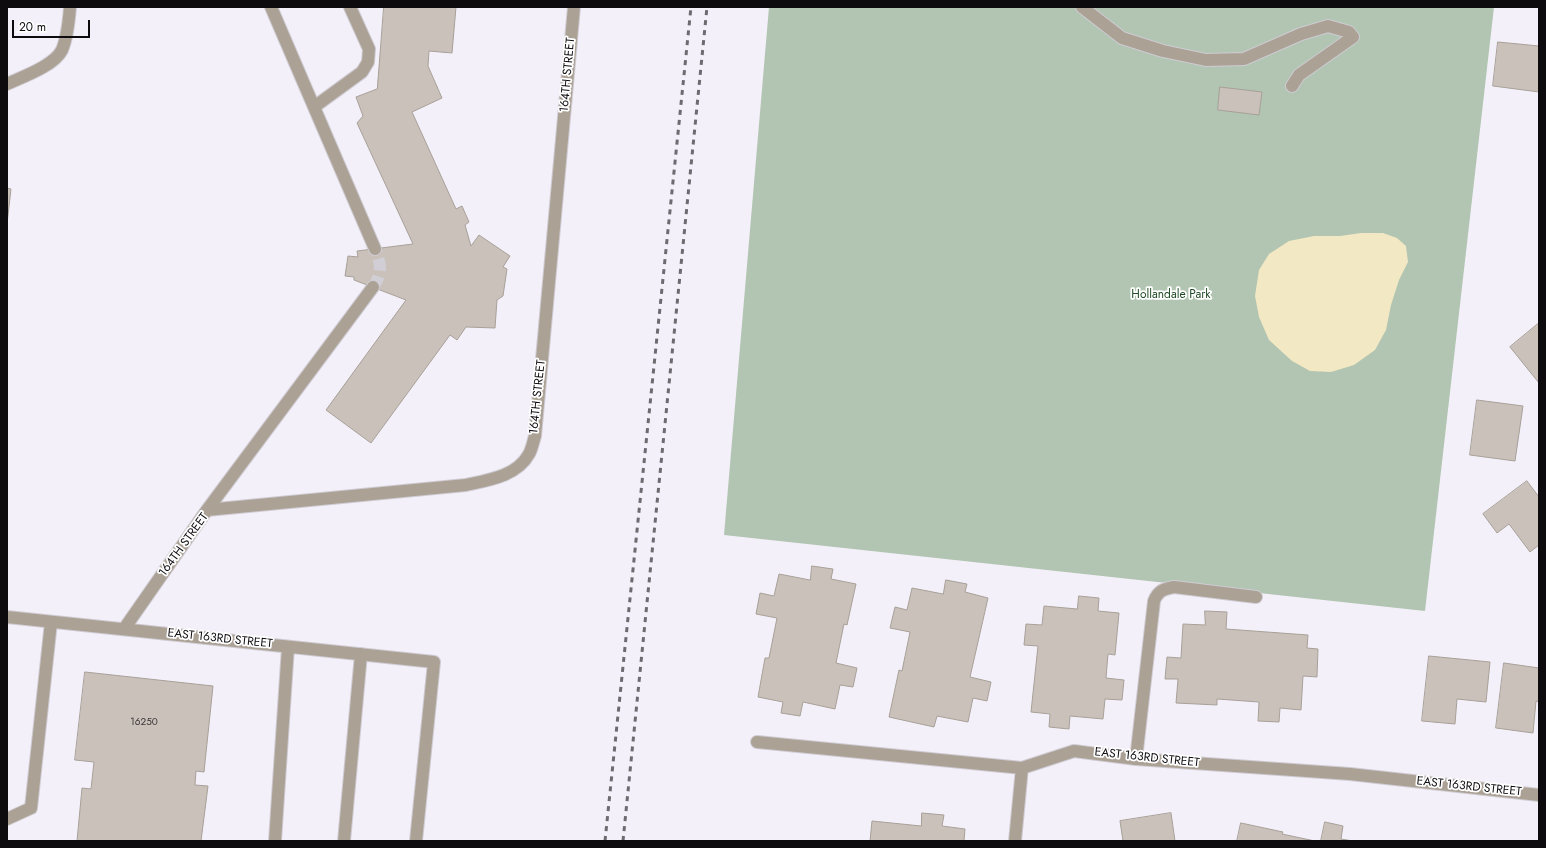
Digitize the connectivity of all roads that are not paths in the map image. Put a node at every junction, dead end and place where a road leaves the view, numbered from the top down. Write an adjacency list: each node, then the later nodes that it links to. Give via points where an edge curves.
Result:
1 (70, 7): 6 (street, via 62,50 51,62)
2 (271, 7): 8 (street)
3 (350, 7): 8 (street, via 369,49 368,62 362,72)
4 (574, 7): 11 (street, 164TH STREET, via 535,436 529,454 520,465 499,478 466,485)
5 (1082, 7): 7 (street, via 1122,38 1163,51 1206,60 1244,59 1300,34 1328,26 1349,32 1353,37 1299,75)
6 (7, 84)
7 (1292, 86)
8 (314, 107): 9 (street)
9 (375, 249)
10 (373, 287): 11 (street)
11 (207, 510): 15 (street, 164TH STREET)
12 (1256, 597): 19 (street, via 1174,587 1158,593 1154,602)
13 (7, 617): 14 (street, EAST 163RD STREET)
14 (51, 622): 15 (street, EAST 163RD STREET); 22 (street, via 31,808)
15 (124, 629): 16 (street, EAST 163RD STREET)
16 (288, 646): 17 (street, EAST 163RD STREET); 23 (street)
17 (361, 654): 24 (street); 25 (street, EAST 163RD STREET, via 434,662)
18 (757, 742): 20 (street, EAST 163RD STREET)
19 (1136, 760): 20 (street, EAST 163RD STREET, via 1074,751); 21 (street, EAST 163RD STREET, via 1350,774)
20 (1022, 768): 26 (street)
21 (1539, 795)
22 (7, 819)
23 (275, 841)
24 (344, 841)
25 (416, 841)
26 (1015, 841)

